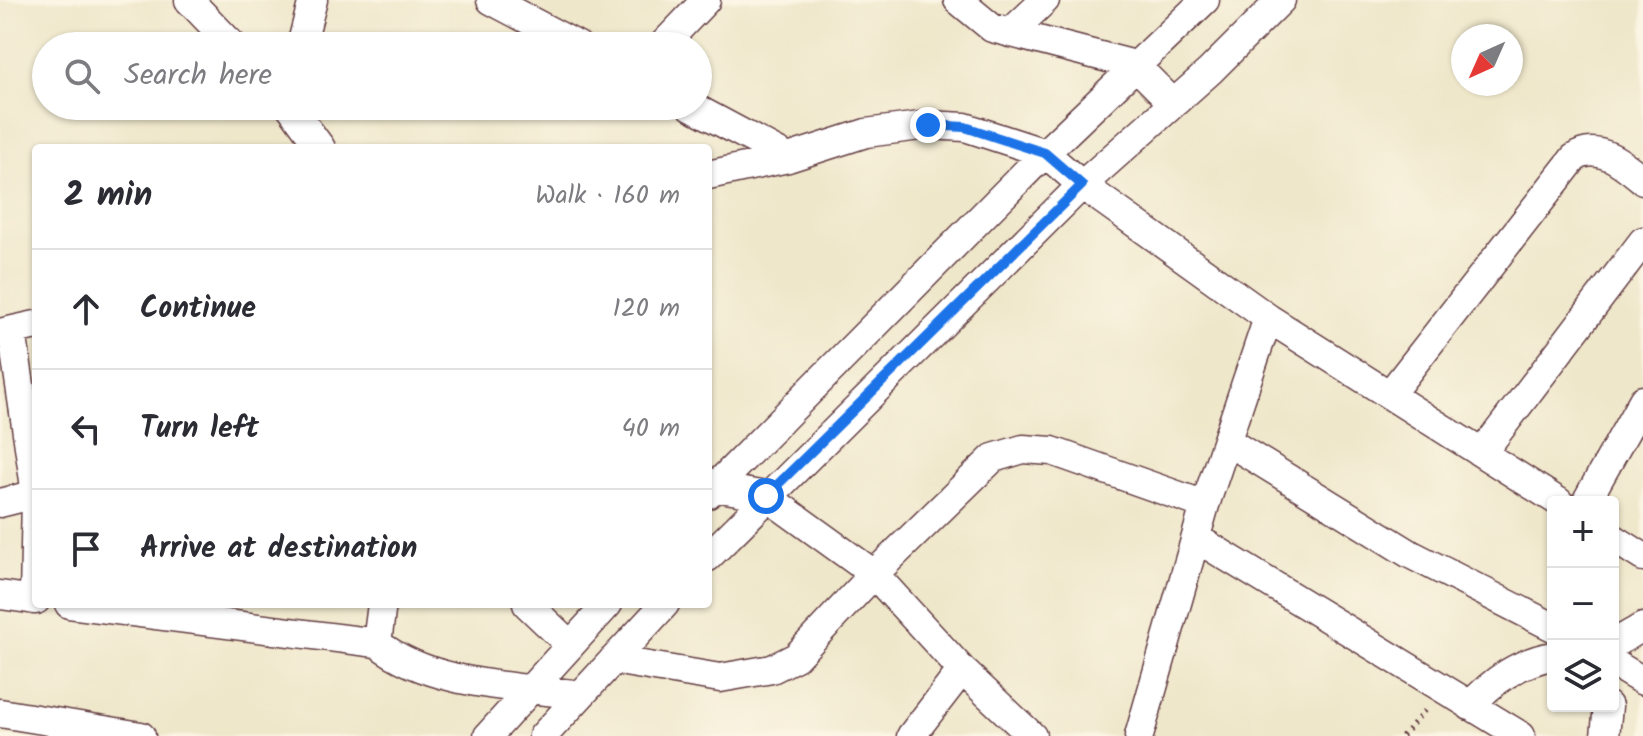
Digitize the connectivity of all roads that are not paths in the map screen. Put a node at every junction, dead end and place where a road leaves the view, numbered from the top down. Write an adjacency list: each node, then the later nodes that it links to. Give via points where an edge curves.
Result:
1 (190, 0): 10 (street)
2 (313, 0): 11 (street)
3 (491, 0): 9 (street)
4 (706, 0): 13 (street)
5 (958, 0): 14 (street, via 992,28)
6 (1045, 0): 14 (street)
7 (1205, 0): 15 (street)
8 (1281, 0): 16 (street)
9 (527, 8): 12 (street)
10 (220, 32)
11 (305, 32)
12 (559, 32)
13 (675, 32)
14 (1010, 33): 15 (street)
15 (1135, 65): 16 (street); 20 (street)
16 (1173, 103): 24 (street)
17 (712, 117): 21 (street)
18 (300, 120): 19 (street)
19 (318, 144)
20 (1045, 153): 21 (street, via 965,127 928,125 866,133); 24 (street); 33 (street)
21 (788, 158): 22 (street)
22 (712, 174)
23 (1643, 180): 28 (street, via 1594,150 1574,158)
24 (1082, 185): 26 (street); 36 (street)
25 (1643, 241): 31 (street)
26 (1268, 318): 28 (street); 30 (street)
27 (16, 330): 32 (street)
28 (1390, 394): 31 (street)
29 (1643, 400): 38 (street)
30 (1227, 441): 40 (street); 53 (street, via 1382,538)
31 (1482, 453): 37 (street)
32 (32, 461)
33 (712, 486)
34 (712, 488): 36 (street)
35 (32, 495): 39 (street)
36 (766, 496): 43 (street); 45 (street)
37 (1550, 496)
38 (1589, 496)
39 (0, 503)
40 (1205, 505): 41 (street); 45 (street, via 1052,451 1023,449 993,458)
41 (1196, 538): 65 (street); 74 (street)
42 (1619, 542): 44 (street)
43 (712, 553)
44 (1643, 557)
45 (874, 574): 59 (street, via 796,657 772,669 720,678); 61 (street)
46 (0, 595): 47 (street)
47 (32, 600)
48 (101, 608): 56 (street)
49 (381, 608): 56 (street)
50 (531, 608): 57 (street)
51 (604, 608): 57 (street)
52 (661, 608): 59 (street)
53 (1547, 624)
54 (1643, 627): 55 (street)
55 (1619, 641)
56 (377, 643): 63 (street, via 400,661 427,671)
57 (570, 645): 63 (street)
58 (1547, 657): 65 (street, via 1489,684)
59 (613, 660): 64 (street)
60 (1619, 667): 62 (street)
61 (962, 670): 72 (street); 73 (street)
62 (1643, 681)
63 (533, 689): 64 (street); 70 (street)
64 (581, 695): 71 (street)
65 (1470, 706): 75 (street)
66 (1607, 712): 76 (street)
67 (0, 713): 68 (street)
68 (88, 733): 69 (street)
69 (141, 736)
70 (488, 736)
71 (543, 736)
72 (911, 736)
73 (1032, 736)
74 (1139, 736)
75 (1521, 736)
76 (1605, 736)

